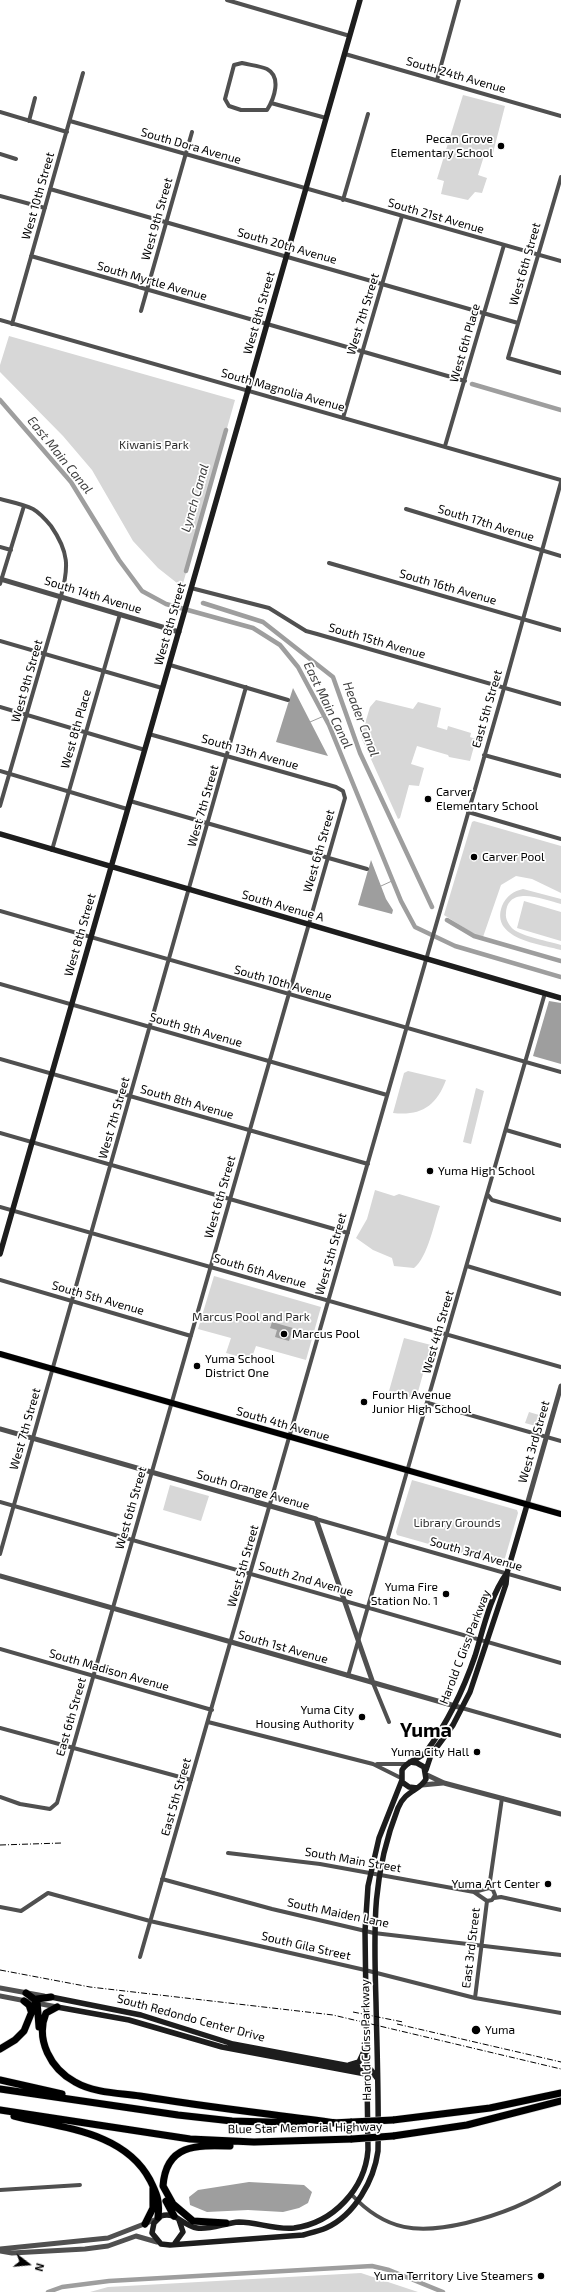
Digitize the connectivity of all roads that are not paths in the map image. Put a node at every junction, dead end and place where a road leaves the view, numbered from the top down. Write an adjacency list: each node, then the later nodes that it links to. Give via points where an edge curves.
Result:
1 (227, 0): 4 (street)
2 (360, 0): 4 (main road, West 8th Street)
3 (459, 0): 7 (street)
4 (350, 36): 5 (main road, West 8th Street)
5 (345, 54): 7 (street, South 24th Avenue); 13 (main road, West 8th Street)
6 (83, 73): 15 (street, West 10th Street)
7 (436, 80): 12 (street, South 24th Avenue)
8 (35, 98): 14 (street)
9 (271, 103): 9 (street, via 276,84 274,75 268,70 242,63 234,65 225,99 229,106 241,110 261,111 267,110); 13 (street)
10 (0, 112): 14 (street)
11 (368, 114): 25 (street)
12 (561, 116)
13 (326, 118): 23 (main road, West 8th Street)
14 (29, 121): 16 (street)
15 (70, 121): 16 (street, West 10th Street); 19 (street, South Dora Avenue)
16 (67, 132): 22 (street, West 10th Street)
17 (192, 132): 19 (street, West 9th Street)
18 (0, 154): 20 (street)
19 (186, 155): 23 (street, South Dora Avenue); 28 (street, West 9th Street)
20 (16, 159)
21 (561, 177): 30 (street, West 6th Street)
22 (50, 188): 26 (street, West 10th Street); 28 (street, South 20th Avenue)
23 (306, 189): 25 (street, South 21st Avenue); 32 (main road, West 8th Street)
24 (0, 196): 26 (street)
25 (343, 200): 27 (street, South 21st Avenue)
26 (45, 208): 31 (street, West 10th Street)
27 (402, 216): 29 (street, South 21st Avenue); 34 (street, West 7th Street)
28 (167, 222): 32 (street, South 20th Avenue); 35 (street, West 9th Street)
29 (504, 245): 30 (street, South 21st Avenue); 37 (street, West 6th Place)
30 (538, 255): 33 (street, South 21st Avenue); 39 (street, West 6th Street)
31 (31, 256): 35 (street, South Myrtle Avenue); 40 (street, West 10th Street)
32 (287, 256): 34 (street, South 20th Avenue); 41 (main road, West 8th Street)
33 (561, 261)
34 (382, 284): 37 (street, South 20th Avenue); 42 (street, West 7th Street)
35 (147, 290): 36 (street, West 9th Street); 41 (street, South Myrtle Avenue)
36 (141, 311)
37 (484, 313): 39 (street, South 20th Avenue); 44 (street, West 6th Place)
38 (0, 320): 40 (street, South Magnolia Avenue)
39 (518, 323): 43 (street, West 6th Street, via 508,358)
40 (12, 324): 45 (street, South Magnolia Avenue)
41 (267, 324): 42 (street, South Myrtle Avenue); 45 (main road, West 8th Street)
42 (362, 352): 44 (street, South Myrtle Avenue); 46 (street, West 7th Street)
43 (561, 373)
44 (465, 381): 47 (street, West 6th Place)
45 (248, 391): 46 (street, South Magnolia Avenue); 58 (main road, West 8th Street)
46 (342, 418): 47 (street, South Magnolia Avenue)
47 (445, 446): 48 (street, South Magnolia Avenue)
48 (561, 481): 54 (street, East 5th Street)
49 (0, 499): 50 (street)
50 (24, 506): 53 (street); 59 (street, West 9th Street, via 33,509 44,518 62,544 67,559 66,580)
51 (406, 509): 54 (street, South 17th Avenue)
52 (0, 547): 53 (street)
53 (11, 550): 57 (street)
54 (542, 550): 55 (street, South 17th Avenue); 61 (street, East 5th Street)
55 (561, 556)
56 (329, 563): 61 (street, South 16th Avenue)
57 (0, 580): 59 (street, South 14th Avenue)
58 (191, 588): 63 (main road, West 8th Street); 70 (street, South 15th Avenue, via 269,608 306,631)
59 (61, 596): 60 (street, South 14th Avenue); 65 (street, West 9th Street)
60 (120, 614): 63 (street, South 14th Avenue); 67 (street, West 8th Place)
61 (523, 619): 62 (street, South 16th Avenue); 70 (street, East 5th Street)
62 (561, 630)
63 (179, 632): 66 (main road, West 8th Street)
64 (0, 642): 65 (street)
65 (45, 655): 67 (street); 74 (street, West 9th Street)
66 (170, 666): 68 (street); 69 (main road, West 8th Street)
67 (103, 671): 69 (street); 75 (street, West 8th Place)
68 (246, 687): 71 (street); 79 (street, West 7th Street)
69 (162, 688): 76 (main road, West 8th Street)
70 (504, 688): 72 (street, South 15th Avenue); 78 (street, East 5th Street)
71 (288, 700)
72 (561, 704)
73 (0, 708): 74 (street)
74 (27, 715): 75 (street); 81 (street, West 9th Street)
75 (86, 732): 77 (street); 83 (street, West 8th Place)
76 (149, 734): 77 (main road, West 8th Street); 79 (street, South 13th Avenue)
77 (145, 750): 85 (main road, West 8th Street)
78 (484, 755): 82 (street); 88 (street, East 5th Street)
79 (227, 756): 84 (street, South 13th Avenue); 89 (street, West 7th Street)
80 (0, 771): 81 (street)
81 (10, 774): 83 (street); 86 (street, West 9th Street)
82 (561, 776)
83 (69, 791): 87 (street); 92 (street, West 8th Place)
84 (344, 791): 93 (street, West 6th Street, via 345,798)
85 (130, 801): 87 (main road, West 8th Street); 89 (street)
86 (0, 806)
87 (127, 810): 94 (main road, West 8th Street)
88 (468, 812): 91 (street); 100 (street, East 5th Street)
89 (208, 824): 93 (street); 96 (street, West 7th Street)
90 (0, 834): 92 (main road, South Avenue A)
91 (561, 839)
92 (52, 850): 94 (main road, South Avenue A)
93 (328, 858): 95 (street); 98 (street, West 6th Street)
94 (111, 867): 96 (main road, South Avenue A); 99 (main road, West 8th Street)
95 (366, 869)
96 (189, 890): 98 (main road, South Avenue A); 102 (street, West 7th Street)
97 (0, 911): 99 (street, South 10th Avenue)
98 (308, 925): 101 (main road, South Avenue A); 105 (street, West 6th Street)
99 (90, 938): 102 (street, South 10th Avenue); 107 (main road, West 8th Street)
100 (432, 941): 101 (street, West 5th Street)
101 (426, 959): 104 (main road, South Avenue A); 109 (street, West 5th Street)
102 (169, 960): 105 (street, South 10th Avenue); 108 (street, West 7th Street)
103 (0, 984): 107 (street, South 9th Avenue)
104 (545, 993): 106 (main road, South Avenue A); 112 (street, West 4th Street)
105 (288, 995): 109 (street, South 10th Avenue); 111 (street, West 6th Street)
106 (561, 998)
107 (71, 1005): 108 (street, South 9th Avenue); 114 (main road, West 8th Street)
108 (150, 1027): 111 (street, South 9th Avenue); 116 (street, West 7th Street)
109 (407, 1028): 112 (street, South 10th Avenue); 115 (street, West 5th Street)
110 (0, 1059): 114 (street, South 8th Avenue)
111 (269, 1061): 115 (street, South 9th Avenue); 117 (street, West 6th Street)
112 (525, 1061): 113 (street, South 10th Avenue); 118 (street, West 4th Street)
113 (561, 1072)
114 (52, 1074): 116 (street, South 8th Avenue); 120 (main road, West 8th Street)
115 (387, 1095): 122 (street, West 5th Street)
116 (130, 1096): 117 (street, South 8th Avenue); 123 (street, West 7th Street)
117 (250, 1130): 122 (street, South 8th Avenue); 125 (street, West 6th Street)
118 (506, 1130): 121 (street); 124 (street, West 4th Street)
119 (0, 1133): 120 (street)
120 (32, 1142): 123 (street); 127 (main road, West 8th Street)
121 (561, 1146)
122 (368, 1164): 130 (street, West 5th Street)
123 (111, 1165): 125 (street); 129 (street, West 7th Street)
124 (488, 1195): 128 (street, via 492,1200); 132 (street, West 4th Street)
125 (230, 1199): 130 (street); 133 (street, West 6th Street)
126 (0, 1207): 127 (street, South 6th Avenue)
127 (12, 1210): 129 (street, South 6th Avenue); 131 (main road, West 8th Street)
128 (561, 1220)
129 (92, 1233): 133 (street, South 6th Avenue); 137 (street, West 7th Street)
130 (348, 1233): 136 (street, West 5th Street)
131 (0, 1254)
132 (467, 1266): 135 (street); 138 (street, West 4th Street)
133 (211, 1267): 136 (street, South 6th Avenue); 139 (street, West 6th Street)
134 (0, 1280): 137 (street, South 5th Avenue)
135 (561, 1294)
136 (328, 1300): 138 (street, South 6th Avenue); 149 (street, West 5th Street)
137 (72, 1301): 139 (street, South 5th Avenue); 142 (street, West 7th Street)
138 (448, 1334): 141 (street, South 6th Avenue); 144 (street, West 4th Street)
139 (191, 1336): 145 (street, West 6th Street)
140 (0, 1354): 142 (main road, South 4th Avenue)
141 (561, 1367)
142 (53, 1370): 145 (main road, South 4th Avenue); 148 (street, West 7th Street)
143 (561, 1386): 147 (street, West 3rd Street)
144 (428, 1403): 147 (street); 151 (street, West 4th Street)
145 (171, 1404): 149 (main road, South 4th Avenue); 152 (street, West 6th Street)
146 (0, 1429): 148 (street, South Orange Avenue)
147 (546, 1437): 150 (street); 154 (street, West 3rd Street)
148 (33, 1438): 152 (street, South Orange Avenue); 155 (street, West 7th Street)
149 (289, 1438): 151 (main road, South 4th Avenue); 156 (street, West 5th Street)
150 (561, 1441)
151 (408, 1471): 154 (main road, South 4th Avenue); 159 (street, West 4th Street)
152 (152, 1472): 156 (street, South Orange Avenue); 160 (street, West 6th Street)
153 (0, 1502): 155 (street, South 2nd Avenue)
154 (527, 1505): 157 (main road, South 4th Avenue); 162 (main road, Harold C Giss Parkway)
155 (14, 1506): 160 (street, South 2nd Avenue); 161 (street, West 7th Street)
156 (270, 1506): 158 (street, South Orange Avenue); 163 (street, West 5th Street)
157 (561, 1514)
158 (316, 1519): 159 (street, South 3rd Avenue); 166 (street, South Orange Avenue)
159 (389, 1540): 162 (street, South 3rd Avenue); 168 (street, West 4th Street)
160 (132, 1541): 163 (street, South 2nd Avenue); 167 (street, West 6th Street)
161 (0, 1554)
162 (507, 1573): 165 (street, South 3rd Avenue); 169 (main road, Harold C Giss Parkway, via 487,1615); 171 (main road, Harold C Giss Parkway)
163 (251, 1574): 166 (street, South 2nd Avenue); 170 (street, West 5th Street)
164 (0, 1576): 167 (street, South 1st Avenue)
165 (561, 1589)
166 (343, 1601): 168 (street, South 2nd Avenue); 172 (street, South Orange Avenue)
167 (112, 1608): 170 (street, South 1st Avenue); 175 (street, East 6th Street)
168 (370, 1608): 169 (street, South 2nd Avenue); 172 (street, West 4th Street)
169 (480, 1640): 171 (street, South 2nd Avenue); 178 (main road, Harold C Giss Parkway)
170 (231, 1642): 176 (street, South 1st Avenue); 180 (street, East 5th Street)
171 (488, 1642): 174 (street, South 2nd Avenue); 179 (main road, Harold C Giss Parkway, via 476,1680)
172 (359, 1643): 176 (street, West 4th Street); 177 (street, South Orange Avenue)
173 (0, 1649): 175 (street, South Madison Avenue)
174 (561, 1663)
175 (93, 1676): 180 (street, South Madison Avenue); 185 (street, East 6th Street)
176 (348, 1676): 177 (street, South 1st Avenue)
177 (373, 1683): 178 (street, South 1st Avenue); 182 (street, South Orange Avenue)
178 (455, 1706): 179 (street, South 1st Avenue); 186 (main road, Harold C Giss Parkway, via 426,1752)
179 (462, 1708): 184 (street, South 1st Avenue); 188 (main road, Harold C Giss Parkway, via 431,1755)
180 (212, 1710): 181 (street, East 5th Street)
181 (208, 1722): 187 (street); 190 (street, East 5th Street)
182 (390, 1722)
183 (0, 1728): 185 (street)
184 (561, 1736)
185 (72, 1748): 190 (street); 193 (street, East 6th Street, via 57,1803 53,1807 50,1809 20,1804)
186 (408, 1763): 187 (street); 188 (main road, via 421,1764); 189 (main road, via 402,1770)
187 (373, 1764): 189 (street)
188 (426, 1772): 191 (street); 192 (main road)
189 (401, 1779): 192 (main road, via 409,1787); 197 (main road, Harold C Giss Parkway, via 380,1833)
190 (191, 1780): 199 (street, East 5th Street)
191 (444, 1783): 192 (street); 194 (street)
192 (419, 1786): 198 (main road, Harold C Giss Parkway, via 407,1793 400,1802 384,1845)
193 (0, 1797)
194 (502, 1798): 195 (street); 200 (street)
195 (561, 1814)
196 (228, 1853): 197 (street, South Main Street)
197 (370, 1873): 198 (street, South Main Street); 211 (main road, Harold C Giss Parkway)
198 (378, 1874): 202 (street, South Main Street); 212 (main road, Harold C Giss Parkway)
199 (162, 1878): 210 (street, East 5th Street); 211 (street, South Maiden Lane, via 272,1909)
200 (489, 1888): 201 (street); 203 (street)
201 (484, 1891): 202 (street, South Main Street); 204 (street)
202 (474, 1892): 204 (street, South Main Street)
203 (494, 1892): 205 (street); 206 (street)
204 (482, 1896): 207 (street)
205 (501, 1897): 206 (street); 209 (street)
206 (494, 1898): 207 (street)
207 (487, 1901): 213 (street, East 3rd Street)
208 (0, 1907): 210 (street, South Gila Street, via 21,1911 48,1893)
209 (561, 1910)
210 (150, 1921): 215 (street, East 5th Street); 216 (street, South Gila Street)
211 (365, 1931): 212 (street, South Maiden Lane); 216 (main road, Harold C Giss Parkway)
212 (374, 1934): 213 (street, South Maiden Lane); 217 (main road, Harold C Giss Parkway)
213 (481, 1945): 214 (street, South Maiden Lane); 222 (street, East 3rd Street)
214 (561, 1956)
215 (140, 1957)
216 (365, 1970): 217 (street, South Gila Street); 228 (main road, Harold C Giss Parkway)
217 (375, 1972): 222 (street, South Gila Street); 232 (main road, Harold C Giss Parkway)
218 (0, 1988): 219 (street, South Redondo Center Drive)
219 (26, 1993): 221 (street, South Redondo Center Drive); 224 (highway)
220 (0, 1996): 223 (street, South Redondo Center Drive)
221 (51, 1997): 224 (highway, via 41,1997); 231 (main road, South Redondo Center Drive, via 141,2015 233,2044)
222 (475, 1998): 227 (street, South Gila Street)
223 (24, 2001): 224 (street, South Redondo Center Drive); 226 (highway)
224 (36, 2002): 225 (street, South Redondo Center Drive); 226 (highway); 229 (highway)
225 (57, 2007): 229 (highway, via 46,2013); 234 (main road, South Redondo Center Drive, via 129,2020 222,2047)
226 (31, 2011): 230 (highway, via 24,2031)
227 (561, 2013)
228 (368, 2039): 231 (main road, via 362,2058); 233 (main road, Harold C Giss Parkway)
229 (43, 2041): 242 (highway, via 58,2069 85,2087 172,2102)
230 (0, 2049)
231 (347, 2066): 233 (main road, South Redondo Center Drive)
232 (376, 2070): 233 (main road, South Redondo Center Drive); 250 (main road, Harold C Giss Parkway, via 376,2163 369,2183)
233 (368, 2072): 234 (main road, South Redondo Center Drive); 236 (main road, Harold C Giss Parkway)
234 (358, 2074): 236 (main road)
235 (0, 2080): 240 (highway)
236 (368, 2088): 249 (main road, Harold C Giss Parkway, via 367,2162)
237 (0, 2089): 240 (highway, Blue Star Memorial Highway)
238 (561, 2093): 242 (highway, Blue Star Memorial Highway, bridge, via 484,2109 392,2120)
239 (561, 2101): 243 (highway, Blue Star Memorial Highway, bridge, via 466,2125 393,2136)
240 (115, 2106): 242 (highway, Blue Star Memorial Highway, via 232,2121)
241 (0, 2111): 243 (highway, Blue Star Memorial Highway, via 190,2139 254,2142); 244 (highway, via 112,2142 126,2151)
242 (336, 2123)
243 (332, 2140): 247 (highway, via 302,2145 190,2147 171,2160 164,2174)
244 (152, 2184): 252 (highway, via 159,2200); 254 (highway, via 153,2208)
245 (561, 2184): 250 (street, via 504,2213 436,2230 417,2230 397,2225 384,2220)
246 (80, 2185): 248 (street)
247 (163, 2186): 251 (highway, via 166,2202); 253 (highway, via 173,2204 193,2221)
248 (0, 2190)
249 (352, 2194): 250 (street); 253 (main road, Harold C Giss Parkway, via 334,2212 294,2228 241,2222)
250 (357, 2201): 256 (main road, Harold C Giss Parkway, via 340,2219 327,2227 303,2235)
251 (176, 2217): 252 (main road, Harold C Giss Parkway, via 165,2214); 253 (main road, Harold C Giss Parkway, via 197,2228); 256 (main road, via 183,2232)
252 (158, 2218): 254 (street, Harold C Giss Parkway); 255 (main road, via 152,2233)
253 (226, 2223)
254 (145, 2224): 257 (street, Harold C Giss Parkway, via 97,2240 11,2246)
255 (157, 2242): 256 (main road, Harold C Giss Parkway); 257 (street, Harold C Giss Parkway, via 136,2236 96,2248 12,2253)
256 (175, 2244)
257 (0, 2250)

